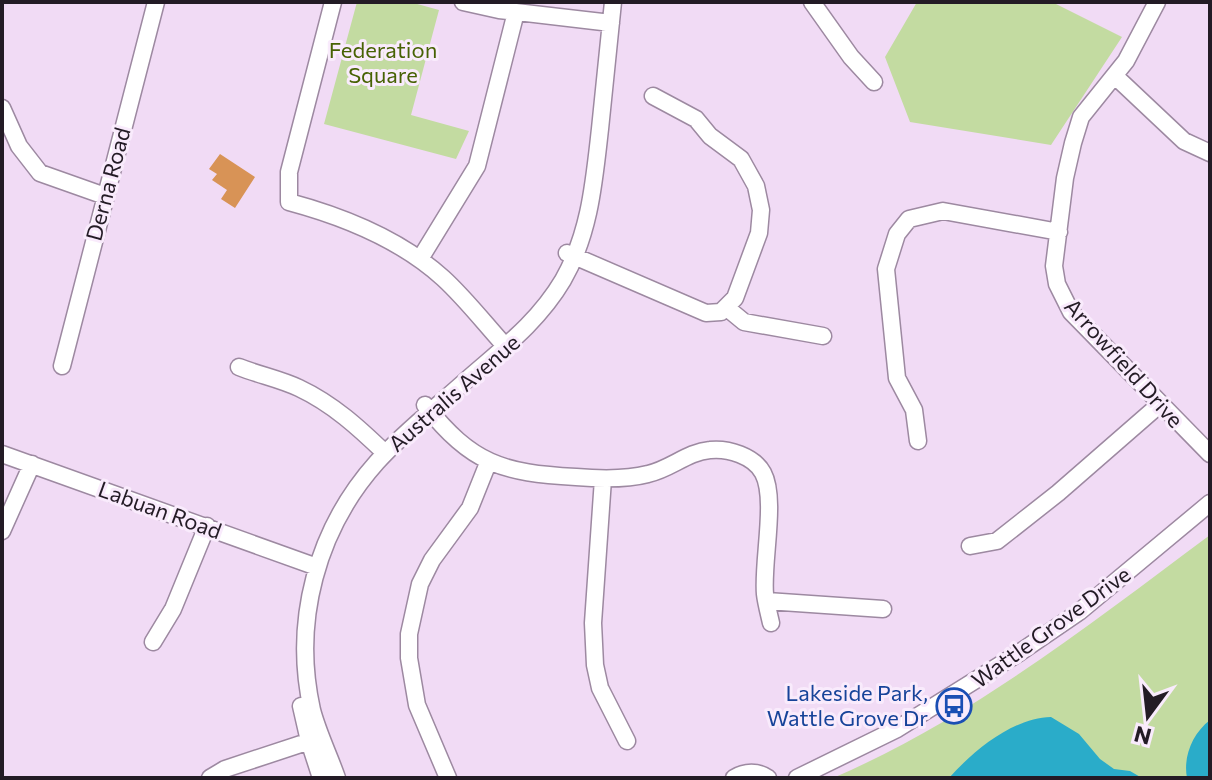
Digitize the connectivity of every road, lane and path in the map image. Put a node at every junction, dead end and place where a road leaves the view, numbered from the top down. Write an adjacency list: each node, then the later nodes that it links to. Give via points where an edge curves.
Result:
1 (156, 2): 15 (street, Derna Road)
2 (333, 2): 18 (street, via 289,172 289,202 353,222)
3 (463, 2): 8 (street)
4 (604, 2): 9 (street, Australis Avenue)
5 (613, 2): 9 (street, Australis Avenue)
6 (812, 2): 11 (street)
7 (1157, 2): 10 (street, Arrowfield Drive)
8 (516, 12): 9 (street); 18 (street, via 477,166)
9 (606, 22): 17 (street, Australis Avenue)
10 (1116, 77): 14 (street, via 1184,141); 16 (street, Arrowfield Drive, via 1081,117 1065,178)
11 (874, 82)
12 (653, 96): 19 (street, via 696,119 741,159 756,186 759,233)
13 (2, 108): 15 (street, via 19,146 40,173)
14 (1210, 153)
15 (105, 196): 22 (street, Derna Road)
16 (1059, 232): 24 (street, Arrowfield Drive, via 1054,266 1063,299); 26 (street, via 943,211 909,219 897,234 886,269 897,378 914,410)
17 (570, 254): 19 (street, via 706,313); 21 (street, Australis Avenue, via 561,283 538,316)
18 (420, 259): 21 (street, via 454,288)
19 (727, 308): 20 (street, via 744,322)
20 (823, 336)
21 (502, 343): 25 (street, Australis Avenue)
22 (62, 366)
23 (239, 367): 27 (street, via 312,395)
24 (1159, 405): 29 (street, Arrowfield Drive); 36 (street, via 997,541)
25 (428, 408): 27 (street, Australis Avenue); 30 (street, via 451,436)
26 (918, 441)
27 (382, 450): 37 (street, Australis Avenue, via 361,465 336,502)
28 (2, 454): 31 (street, Labuan Road)
29 (1210, 454)
30 (488, 463): 32 (street, via 533,475); 47 (street, via 470,508 420,584 409,634 417,705)
31 (32, 464): 34 (street, Labuan Road); 35 (street)
32 (603, 479): 38 (street, via 649,474 694,452 714,449 754,462 764,475 768,495); 43 (street, via 595,665 600,688)
33 (1210, 503): 50 (street, Wattle Grove Drive, via 1025,650 897,729)
34 (207, 526): 37 (street, Labuan Road); 41 (street, via 173,609)
35 (2, 531)
36 (970, 546)
37 (312, 565): 42 (street, Australis Avenue, via 300,593 296,642 299,688)
38 (767, 601): 39 (street); 40 (street)
39 (883, 609)
40 (771, 623)
41 (153, 642)
42 (315, 739): 44 (street); 45 (street, Australis Avenue); 46 (street, Australis Avenue)
43 (627, 741)
44 (210, 778)
45 (321, 778)
46 (337, 778)
47 (448, 778)
48 (734, 778): 49 (street, via 748,772)
49 (768, 778)
50 (797, 778)

